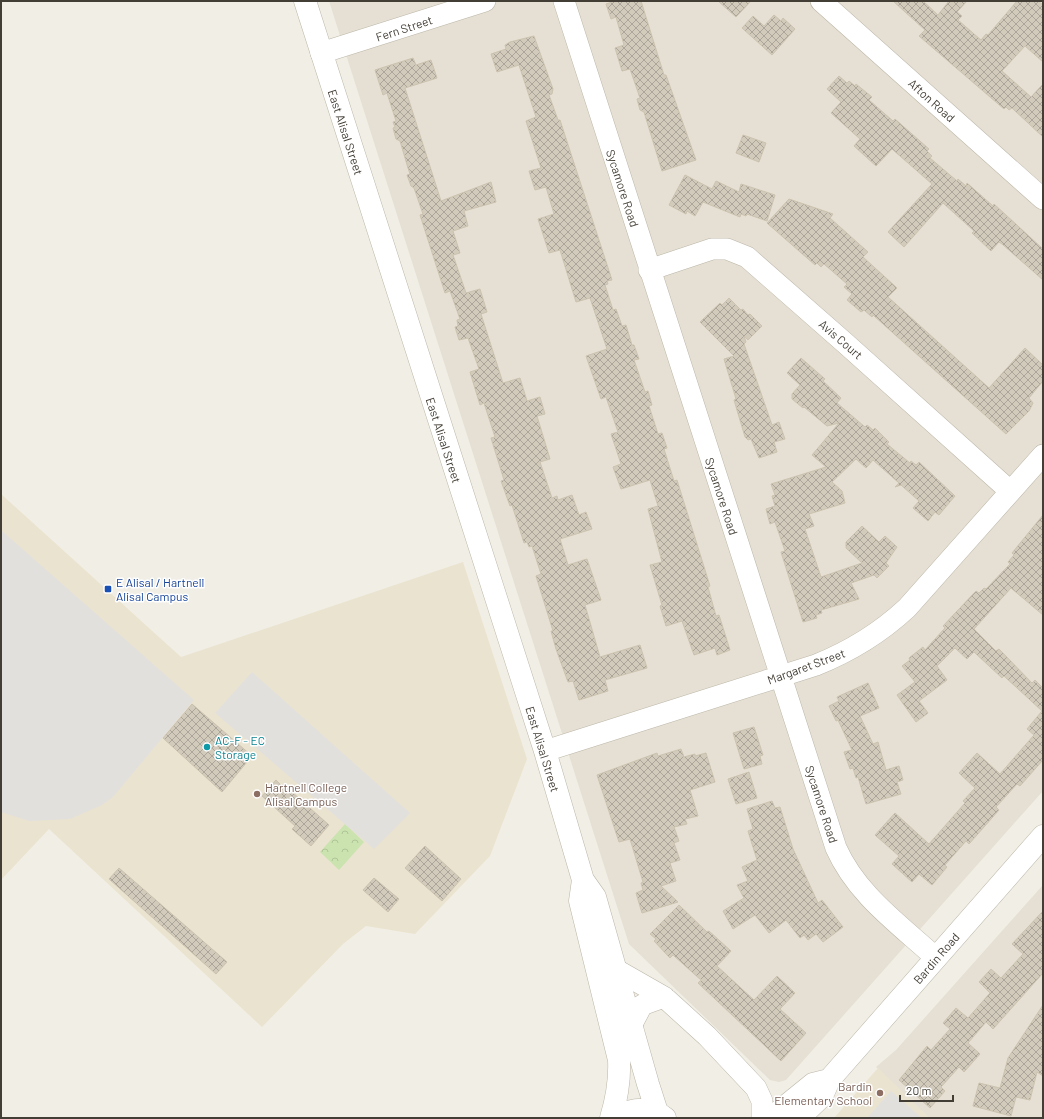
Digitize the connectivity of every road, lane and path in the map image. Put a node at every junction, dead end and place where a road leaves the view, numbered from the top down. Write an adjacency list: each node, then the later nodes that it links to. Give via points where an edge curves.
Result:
1 (305, 1): 5 (street, East Alisal Street)
2 (485, 1): 5 (street, Fern Street)
3 (564, 1): 7 (street, Sycamore Road)
4 (821, 1): 6 (street, Afton Road)
5 (321, 53): 11 (street, East Alisal Street)
6 (1043, 199)
7 (649, 270): 9 (street, Avis Court, via 712,249 727,249 747,257); 10 (street, Sycamore Road)
8 (1043, 455): 9 (street, Margaret Street)
9 (1010, 491): 10 (street, Margaret Street, via 916,599 881,631 838,656)
10 (780, 677): 11 (street, Margaret Street); 14 (street, Sycamore Road, via 843,863 869,897)
11 (545, 751): 13 (street, East Alisal Street)
12 (1043, 836): 14 (street, Bardin Road)
13 (583, 880): 15 (street, East Alisal Street, via 595,897); 20 (street, East Alisal Street, via 580,901 619,1060 620,1078)
14 (936, 958): 18 (street, Bardin Road)
15 (615, 970): 16 (street); 17 (street, East Alisal Street)
16 (664, 997): 17 (street, via 642,1005); 21 (street, via 707,1036 756,1088 762,1101)
17 (631, 1026): 19 (street, East Alisal Street)
18 (829, 1080): 22 (street, via 813,1084); 23 (street, Bardin Road, via 822,1096)
19 (661, 1115): 20 (street, via 640,1110 629,1111)
20 (612, 1118)
21 (762, 1118)
22 (771, 1118)
23 (799, 1118)

